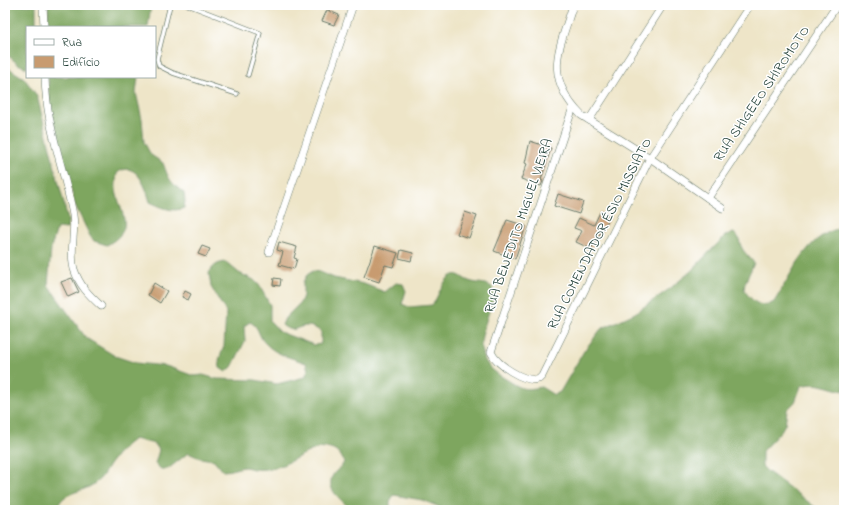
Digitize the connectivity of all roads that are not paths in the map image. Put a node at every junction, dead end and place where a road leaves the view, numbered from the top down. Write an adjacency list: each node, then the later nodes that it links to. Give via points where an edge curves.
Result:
1 (43, 5): 9 (street)
2 (170, 5): 12 (lane, via 157,59 159,66)
3 (188, 5): 10 (lane, via 260,33)
4 (353, 5): 18 (street)
5 (573, 5): 13 (street, via 556,67 557,78)
6 (663, 5): 14 (street)
7 (750, 5): 15 (street, RUA COMENDADOR ÉSIO MISSIATO)
8 (837, 5): 16 (street, RUA SHIGEEO SHIROMOTO)
9 (44, 26)
10 (248, 75)
11 (45, 78): 19 (street, via 48,115 75,228 72,256 74,271 85,292)
12 (237, 94)
13 (573, 107): 14 (street, via 580,115); 20 (street, RUA BENEDITO MIGUEL VIEIRA, via 491,352 499,363 527,380 539,379)
14 (590, 120): 15 (street)
15 (650, 158): 16 (street); 20 (street, RUA COMENDADOR ÉSIO MISSIATO)
16 (708, 198): 17 (street)
17 (722, 208)
18 (269, 252)
19 (101, 306)
20 (542, 376)

